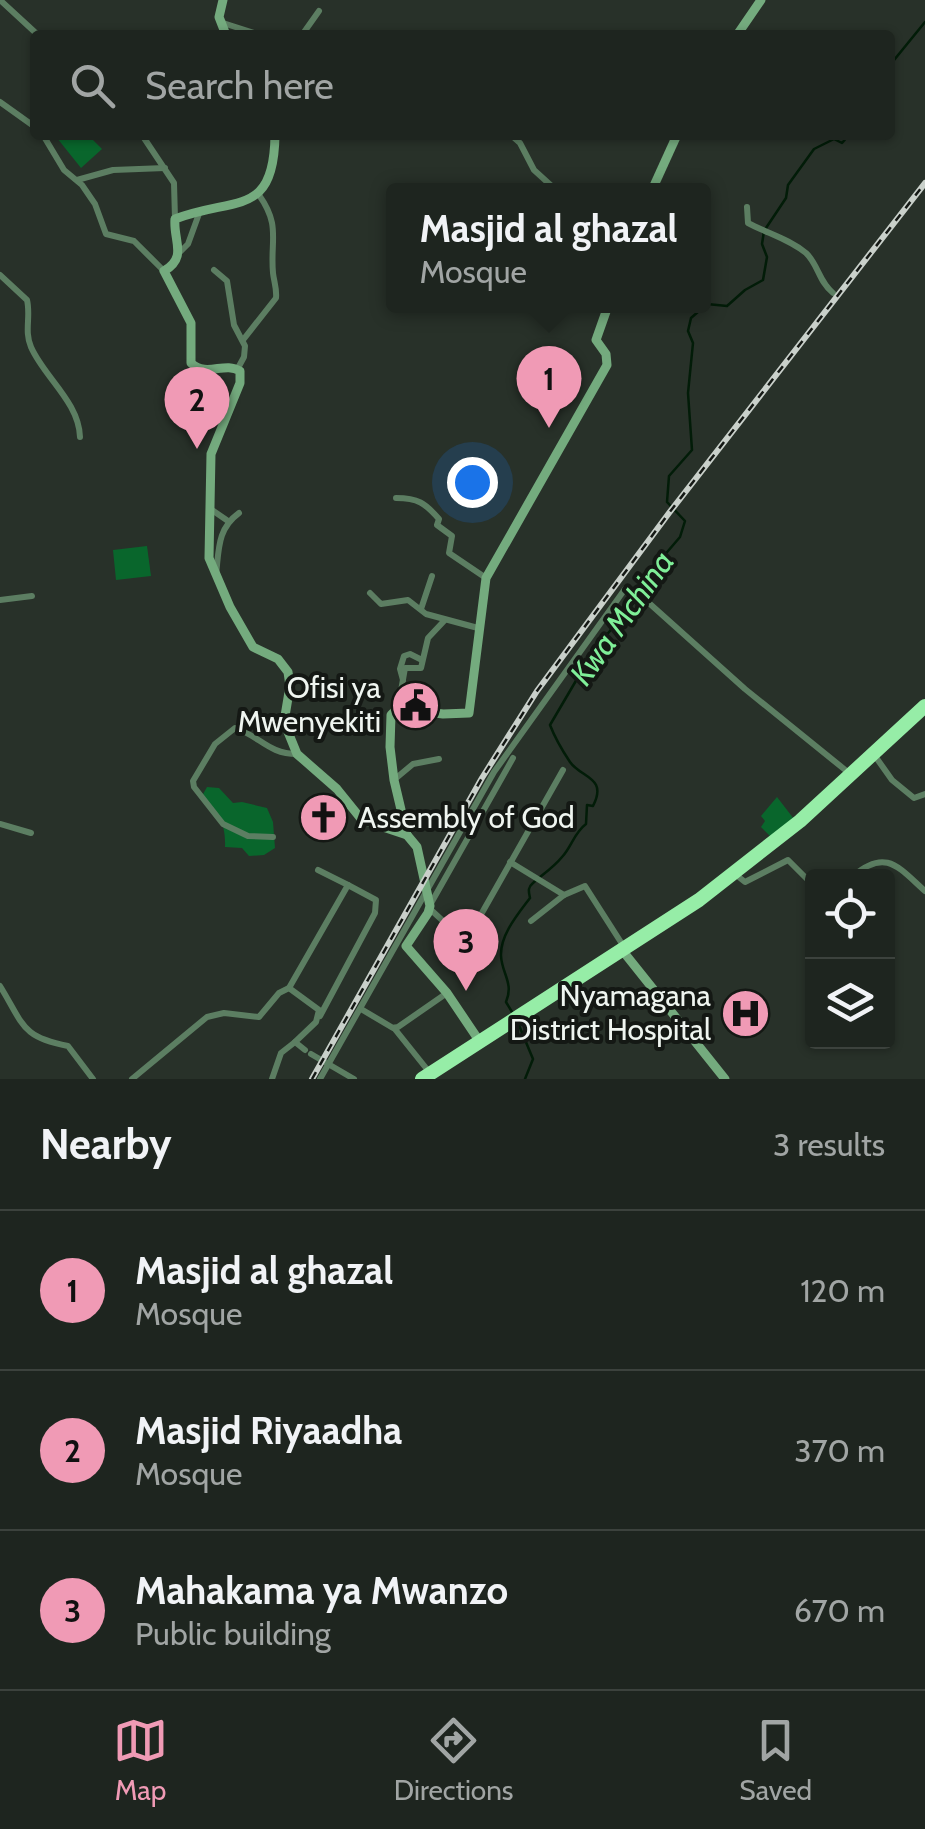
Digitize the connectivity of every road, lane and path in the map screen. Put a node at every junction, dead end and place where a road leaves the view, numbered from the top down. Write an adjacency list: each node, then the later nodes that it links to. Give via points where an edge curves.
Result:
1 (0, 0): 6 (street)
2 (223, 0): 5 (street)
3 (761, 0): 10 (street)
4 (319, 11): 9 (street)
5 (222, 23): 7 (street); 8 (street)
6 (33, 30)
7 (224, 30)
8 (244, 30)
9 (306, 30)
10 (740, 30)
11 (0, 102): 12 (street)
12 (30, 123)
13 (46, 140): 19 (street)
14 (145, 140): 18 (street)
15 (274, 140): 22 (street, via 271,174)
16 (517, 140): 20 (street)
17 (676, 140): 21 (street)
18 (165, 168): 19 (street, via 113,170); 25 (street, via 175,187)
19 (77, 180): 28 (street, via 106,234 134,241)
20 (548, 183)
21 (655, 183)
22 (259, 195): 24 (street); 32 (street, via 276,234 276,298)
23 (747, 207): 30 (street, via 748,223 809,255)
24 (200, 210): 25 (street); 26 (street)
25 (175, 219): 26 (street)
26 (180, 252): 28 (street)
27 (214, 270): 32 (street, via 227,282)
28 (164, 271): 33 (street, via 191,322 191,363 204,371)
29 (0, 275): 34 (street, via 26,300 29,342 66,400)
30 (833, 293)
31 (606, 313): 41 (street, via 596,340 607,364)
32 (243, 340): 33 (street)
33 (238, 368): 36 (street, via 240,382 211,454)
34 (80, 437)
35 (396, 498): 41 (street, via 427,504 452,536 449,554)
36 (212, 510): 38 (street); 39 (street, via 208,552)
37 (239, 513): 38 (street)
38 (228, 522): 39 (street)
39 (216, 576): 50 (street, via 253,648 284,665 290,686 284,722)
40 (432, 576): 45 (street)
41 (486, 578): 47 (street)
42 (370, 593): 45 (street, via 381,604 408,600)
43 (32, 596): 44 (street)
44 (0, 600)
45 (421, 610): 46 (street)
46 (444, 621): 47 (street); 49 (street, via 429,636 422,660 404,656)
47 (478, 628): 49 (street, via 469,713)
48 (925, 706): 51 (highway)
49 (398, 708): 56 (street, via 391,720)
50 (297, 754): 60 (street, via 360,818); 61 (street, via 277,753 233,729 215,744 194,781 223,824 248,836)
51 (874, 754): 55 (highway); 57 (street, via 905,794)
52 (513, 758): 70 (street)
53 (440, 759): 56 (street, via 413,764)
54 (563, 770): 62 (street)
55 (852, 776): 65 (highway); 70 (street, via 625,589 494,772)
56 (394, 780): 60 (street)
57 (925, 794)
58 (0, 824): 59 (street)
59 (31, 834)
60 (407, 835): 70 (street, via 418,847)
61 (273, 836)
62 (510, 862): 69 (street); 72 (street)
63 (862, 869): 68 (street, via 882,861)
64 (318, 870): 67 (street)
65 (734, 873): 66 (street, via 745,882 788,860); 73 (highway)
66 (805, 877)
67 (348, 885): 76 (street); 79 (street, via 378,905)
68 (925, 891)
69 (564, 895): 71 (street); 73 (street, via 585,886)
70 (429, 903): 72 (street); 77 (street, via 406,946); 78 (street)
71 (531, 922)
72 (466, 942): 74 (street)
73 (623, 949): 82 (highway); 90 (street)
74 (480, 955)
75 (0, 986): 85 (street, via 30,1034 68,1046)
76 (289, 988): 79 (street, via 319,1010); 86 (street, via 259,1016 208,1017)
77 (447, 993): 80 (street); 82 (street)
78 (362, 1008): 80 (street); 83 (street)
79 (319, 1017): 81 (street)
80 (393, 1028): 84 (street)
81 (295, 1042): 83 (street); 87 (street, via 281,1053)
82 (480, 1042): 84 (highway)
83 (330, 1062): 88 (street); 89 (street)
84 (426, 1076)
85 (93, 1079)
86 (132, 1079)
87 (272, 1079)
88 (320, 1079)
89 (354, 1079)
90 (725, 1079)

